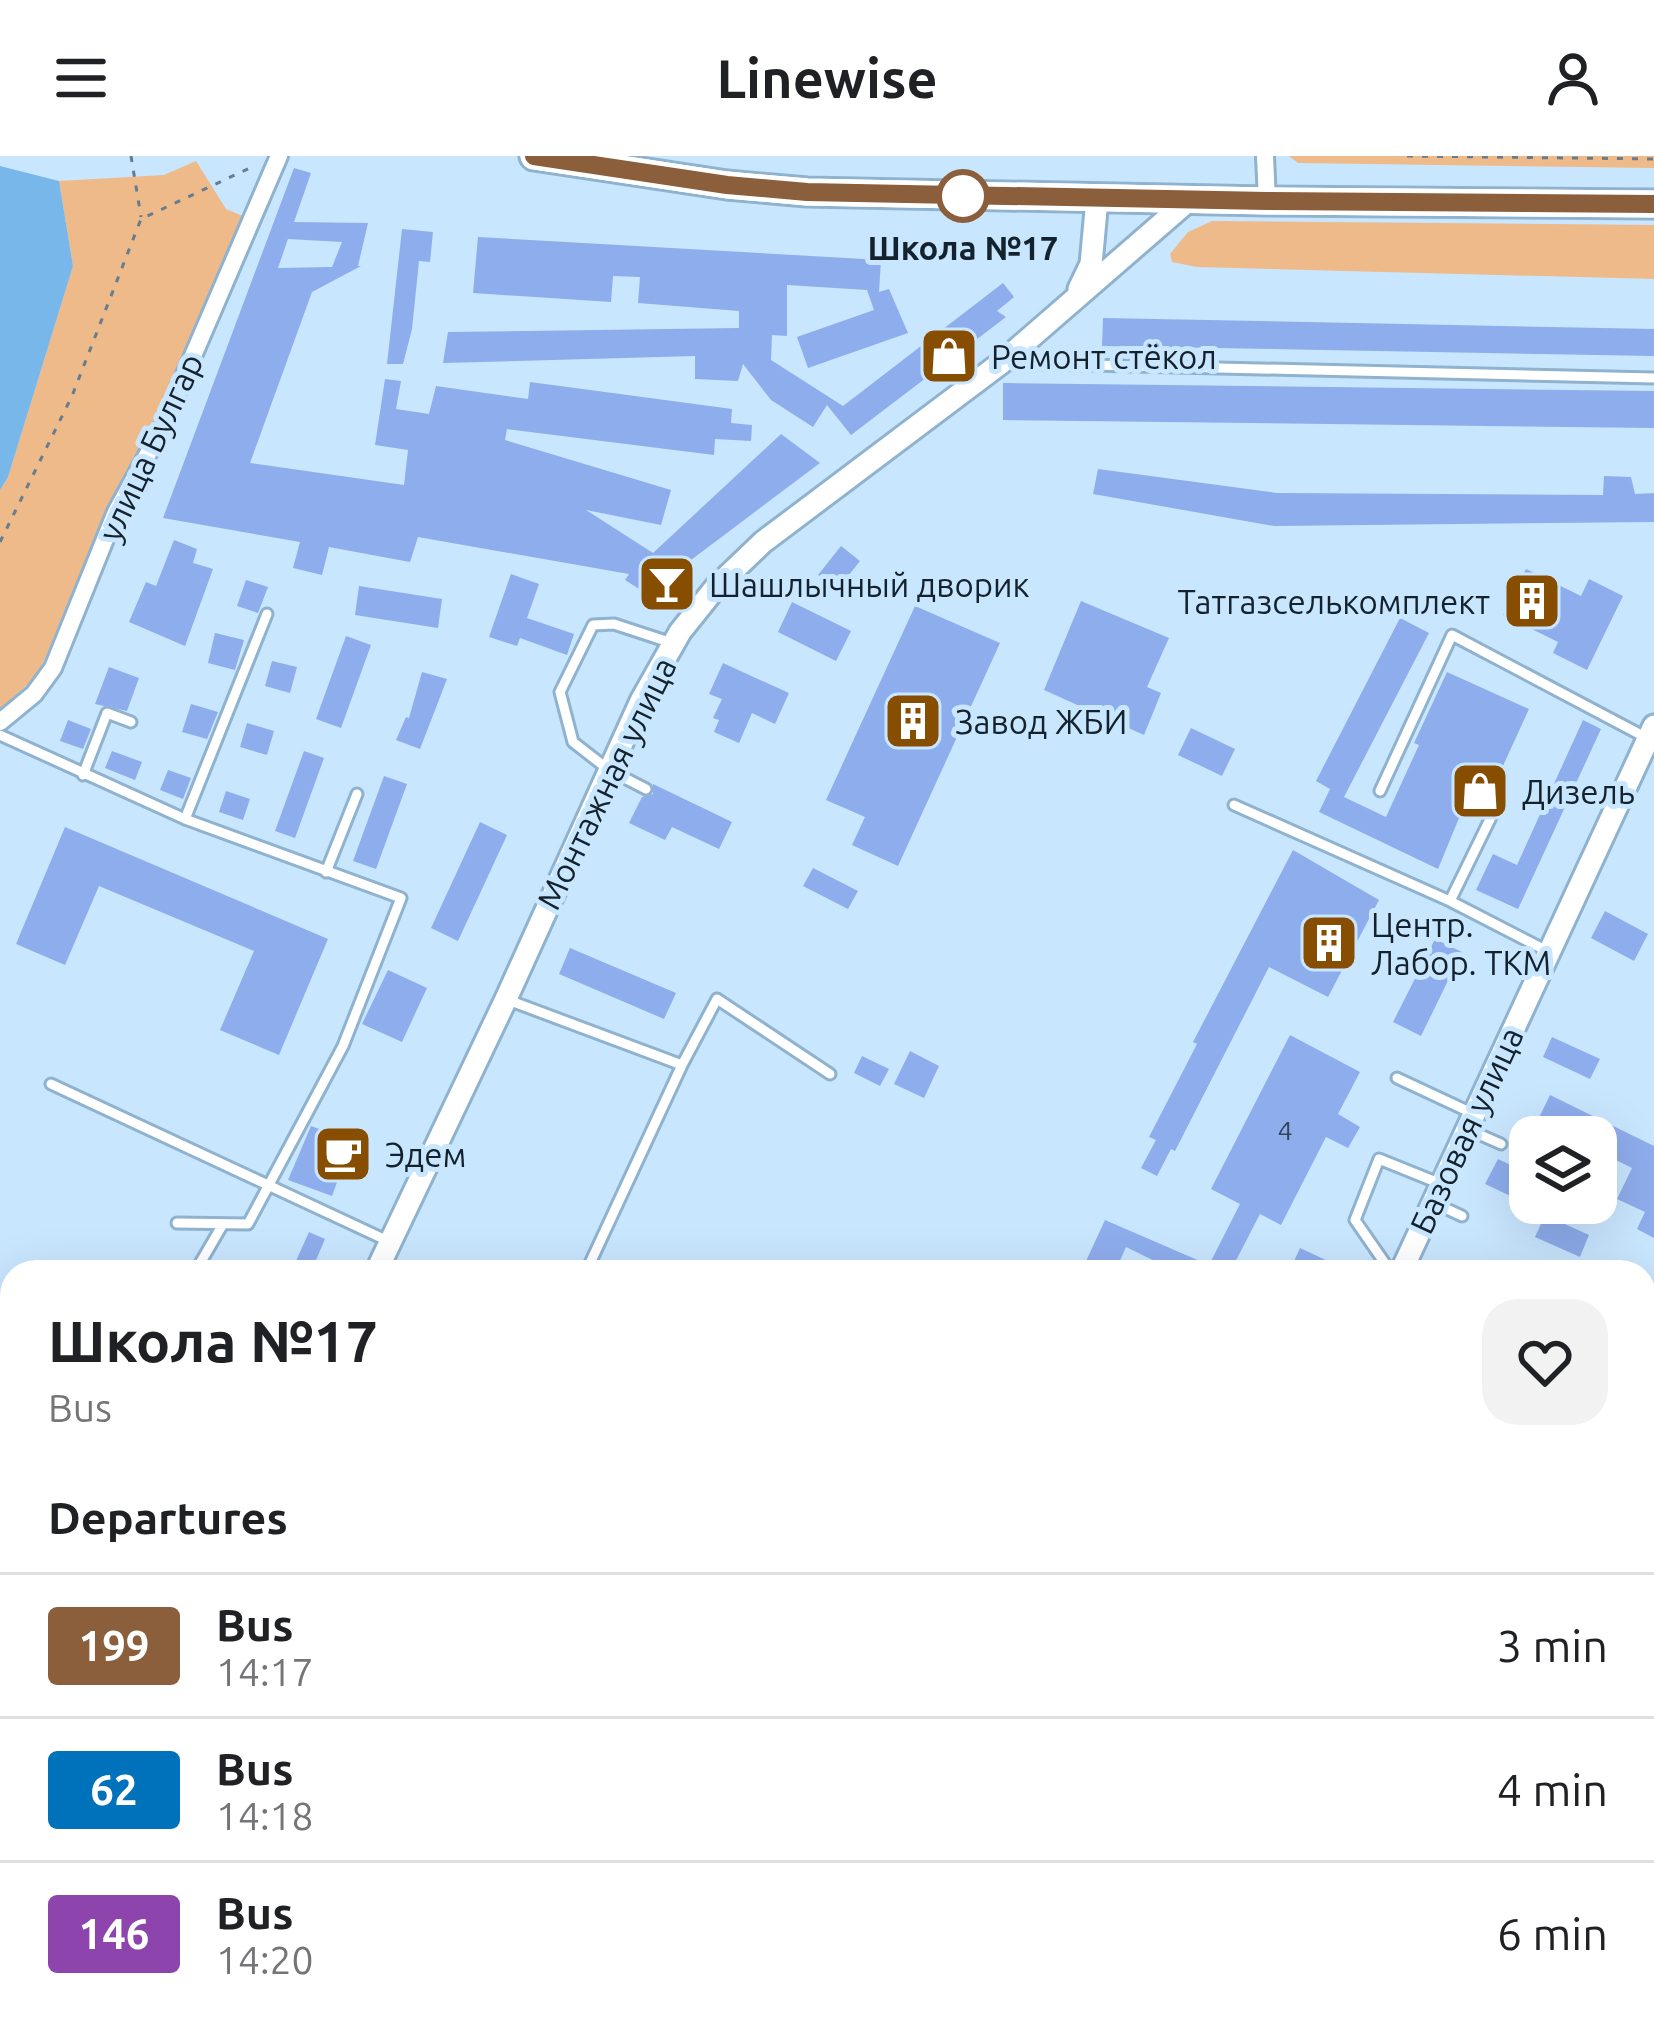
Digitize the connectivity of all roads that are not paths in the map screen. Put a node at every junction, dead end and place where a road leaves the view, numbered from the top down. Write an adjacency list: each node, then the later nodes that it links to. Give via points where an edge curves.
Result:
1 (534, 156): 4 (main road, via 770,189)
2 (1265, 156): 6 (street)
3 (270, 159): 13 (street, улица Булгар, via 162,428 116,512 53,668)
4 (1097, 199): 5 (main road); 8 (street, via 1091,264)
5 (1189, 200): 6 (main road); 8 (street, Монтажная улица)
6 (1267, 201): 7 (main road)
7 (1654, 204)
8 (1074, 301): 9 (street, Монтажная улица)
9 (1000, 363): 10 (lane); 12 (street, Монтажная улица, via 763,542)
10 (1654, 378)
11 (267, 614): 25 (lane)
12 (673, 644): 17 (street, Монтажная улица); 17 (lane, via 593,625 560,692 573,742)
13 (0, 722)
14 (131, 722): 19 (lane, via 107,712)
15 (1651, 733): 18 (street, Базовая улица); 21 (lane, via 1452,635)
16 (0, 735): 19 (lane)
17 (609, 770): 20 (lane); 29 (street, Монтажная улица)
18 (1645, 773): 28 (street, Базовая улица)
19 (83, 775): 25 (lane)
20 (646, 789)
21 (1380, 791)
22 (357, 794): 26 (lane)
23 (1234, 805): 27 (lane)
24 (1497, 805): 27 (lane)
25 (185, 819): 26 (lane)
26 (326, 872): 36 (lane, via 401,898 343,1046)
27 (1450, 901): 28 (lane)
28 (1549, 952): 34 (street, Базовая улица)
29 (506, 999): 30 (lane); 41 (street, Монтажная улица)
30 (682, 1065): 31 (lane, via 717,999); 44 (lane)
31 (830, 1074)
32 (1397, 1078): 34 (lane)
33 (51, 1084): 36 (lane)
34 (1470, 1121): 35 (lane); 37 (street, Базовая улица)
35 (1501, 1144)
36 (267, 1187): 40 (lane, via 248,1225); 41 (lane)
37 (1437, 1193): 38 (lane); 45 (lane, via 1378,1159 1355,1220); 46 (street, Базовая улица)
38 (1462, 1216)
39 (177, 1223): 40 (lane)
40 (223, 1224): 42 (lane)
41 (390, 1242): 43 (street, Монтажная улица)
42 (202, 1260)
43 (382, 1260)
44 (592, 1260)
45 (1383, 1260)
46 (1406, 1260)

